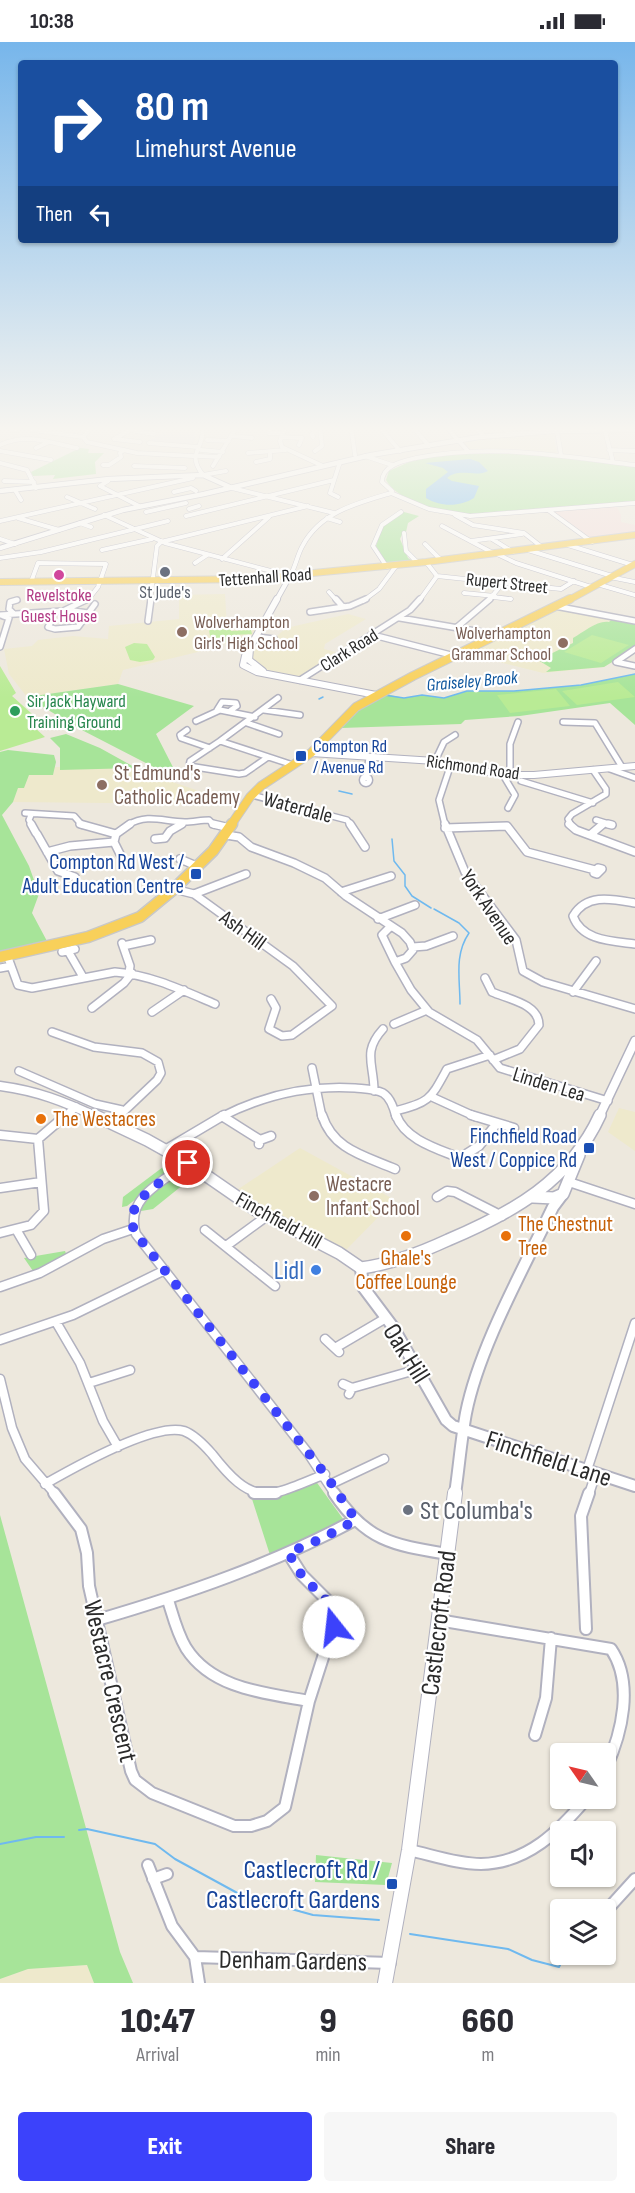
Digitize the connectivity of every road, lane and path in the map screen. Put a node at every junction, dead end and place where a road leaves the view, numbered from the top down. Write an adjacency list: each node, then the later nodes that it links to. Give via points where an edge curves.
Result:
1 (22, 517): 9 (street)
2 (99, 517): 14 (street)
3 (107, 517): 18 (street)
4 (264, 517): 26 (street)
5 (268, 517): 39 (street)
6 (394, 517): 45 (street, via 382,525 373,546)
7 (459, 517): 20 (street, via 473,525)
8 (557, 517): 27 (street)
9 (16, 518): 11 (street); 17 (street)
10 (327, 518): 13 (street); 46 (street, via 304,543)
11 (0, 521)
12 (168, 521): 18 (street)
13 (340, 522)
14 (80, 523): 16 (street); 17 (street)
15 (442, 526): 25 (street)
16 (91, 527)
17 (59, 530): 28 (street)
18 (134, 530): 23 (street); 38 (street)
19 (404, 533): 42 (street, via 410,558)
20 (524, 533): 24 (street); 32 (street)
21 (635, 535): 27 (highway, Tettenhall Road)
22 (0, 539): 28 (street)
23 (152, 539): 26 (street); 33 (street)
24 (492, 539): 25 (street); 35 (street)
25 (471, 541): 36 (street)
26 (161, 542): 37 (street); 50 (street)
27 (592, 542): 30 (highway, Tettenhall Road)
28 (15, 544): 31 (street)
29 (425, 544): 40 (street)
30 (568, 544): 32 (highway, Tettenhall Road); 44 (street)
31 (0, 548)
32 (543, 548): 34 (highway, Tettenhall Road)
33 (102, 550)
34 (528, 550): 35 (highway, Tettenhall Road); 48 (street)
35 (513, 552): 36 (highway, Tettenhall Road)
36 (496, 554): 40 (highway, Tettenhall Road); 51 (street)
37 (207, 555): 39 (street); 41 (street)
38 (0, 558)
39 (222, 559): 46 (street)
40 (441, 560): 42 (highway, Tettenhall Road)
41 (195, 563)
42 (422, 563): 43 (highway, Tettenhall Road); 47 (street)
43 (396, 566): 45 (highway, Tettenhall Road); 65 (street, via 378,591 361,604)
44 (633, 566): 48 (highway)
45 (387, 567): 46 (highway, Tettenhall Road)
46 (290, 576): 50 (highway, Tettenhall Road); 80 (street)
47 (436, 576): 55 (street, Rupert Street); 72 (street, Clark Road, via 424,596)
48 (611, 577): 54 (street); 56 (highway)
49 (102, 581): 50 (highway, Tettenhall Road); 53 (highway, Tettenhall Road); 53 (street, via 105,563 61,563 37,564); 66 (street, via 92,596)
50 (152, 581): 75 (street)
51 (574, 581): 55 (street, Rupert Street, via 562,589); 56 (street)
52 (0, 582): 53 (highway, Tettenhall Road)
53 (31, 582)
54 (635, 582)
55 (503, 583): 60 (street)
56 (594, 586): 59 (street); 64 (highway)
57 (464, 593): 60 (street)
58 (333, 594): 65 (street)
59 (635, 595)
60 (494, 596): 61 (street); 77 (street)
61 (511, 599)
62 (17, 600): 71 (street, via 9,604)
63 (95, 603): 68 (street)
64 (555, 606): 73 (street); 79 (highway)
65 (344, 607): 67 (street)
66 (65, 610): 68 (street); 71 (street)
67 (310, 612)
68 (88, 613): 74 (street, via 76,627 48,628)
69 (633, 613): 73 (street)
70 (0, 615): 71 (street)
71 (13, 616): 82 (street)
72 (399, 618): 77 (street); 78 (street, Clark Road)
73 (627, 619): 76 (street)
74 (53, 621)
75 (148, 621)
76 (635, 621)
77 (456, 628): 79 (street)
78 (373, 635): 84 (street); 86 (street, Clark Road)
79 (499, 635): 84 (highway)
80 (256, 637): 81 (street); 86 (street, via 243,665)
81 (274, 639)
82 (0, 647)
83 (635, 649): 85 (street, via 616,662)
84 (455, 656): 87 (highway)
85 (635, 666)
86 (300, 680): 87 (street, Clark Road)
87 (376, 695): 105 (highway, via 352,709)
88 (278, 699): 91 (street)
89 (217, 710): 90 (street); 90 (street, via 222,702 236,703); 94 (street)
90 (231, 710): 93 (street)
91 (264, 710): 92 (street); 93 (street)
92 (300, 715)
93 (255, 717): 97 (street)
94 (196, 721)
95 (518, 722): 99 (street)
96 (562, 722): 112 (street, via 595,723)
97 (247, 723): 101 (street); 103 (street)
98 (508, 727): 99 (street)
99 (515, 728): 115 (street)
100 (187, 730): 104 (street, via 181,738)
101 (279, 734)
102 (455, 735): 108 (street, via 444,742)
103 (220, 741): 104 (street); 106 (street)
104 (210, 748): 106 (street, via 190,761 189,766 239,774)
105 (311, 753): 107 (street, Richmond Road); 110 (highway)
106 (268, 757): 110 (street)
107 (369, 758): 108 (street, Richmond Road); 118 (street, via 366,780)
108 (435, 761): 109 (street, Richmond Road)
109 (451, 764): 115 (street, Richmond Road); 126 (street, York Avenue, via 439,800)
110 (293, 765): 119 (highway)
111 (635, 766): 112 (street, Richmond Road)
112 (622, 767): 113 (street, Richmond Road)
113 (610, 769): 114 (street, Richmond Road); 116 (street)
114 (593, 770): 115 (street, Richmond Road); 120 (street, via 607,791)
115 (507, 775): 121 (street, via 515,795)
116 (635, 778)
117 (526, 781): 120 (street)
118 (376, 787)
119 (252, 795): 127 (highway); 131 (street, Waterdale, via 347,820)
120 (593, 803): 128 (street, via 572,814 568,821 573,828)
121 (508, 808)
122 (596, 820): 124 (street)
123 (183, 823): 127 (street, via 209,820); 129 (street, via 144,817 134,820); 130 (street, via 165,838)
124 (604, 823): 125 (street); 128 (street)
125 (612, 825)
126 (446, 828): 137 (street, via 510,827 518,845 527,852); 162 (street, York Avenue, via 465,872 516,940 523,971 533,979)
127 (228, 832): 136 (highway); 142 (street, via 251,847 312,871)
128 (590, 835): 133 (street)
129 (115, 838): 132 (street); 132 (street, via 82,826 74,816 28,814); 134 (street)
130 (156, 839)
131 (365, 847)
132 (48, 852): 139 (street, via 58,871)
133 (635, 852)
134 (122, 858)
135 (180, 859): 136 (street)
136 (199, 867): 141 (highway)
137 (595, 870)
138 (246, 874): 143 (street, Ash Hill)
139 (73, 875)
140 (391, 876): 142 (street)
141 (174, 889): 143 (street, Ash Hill); 153 (highway, via 140,917 114,929)
142 (341, 892): 146 (street)
143 (194, 894): 163 (street, Ash Hill, via 293,966 332,1006 312,1019 299,1034 288,1036 269,1029 276,1008)
144 (635, 903): 150 (street, via 597,899 580,906 573,916 585,932)
145 (414, 907): 146 (street)
146 (378, 919): 147 (street)
147 (390, 927): 151 (street, via 402,933); 155 (street, Linden Lea, via 382,935)
148 (453, 936): 151 (street)
149 (151, 940): 158 (street, via 122,944)
150 (635, 944)
151 (413, 948): 155 (street, via 406,958)
152 (69, 951): 159 (street)
153 (3, 956): 156 (street)
154 (596, 961): 162 (street)
155 (395, 962): 168 (street, Linden Lea)
156 (11, 966): 157 (street); 159 (street, via 22,987)
157 (0, 968)
158 (130, 973): 159 (street); 161 (street); 165 (street)
159 (83, 977)
160 (485, 978): 173 (street, via 489,994 532,1008 539,1020 520,1049)
161 (184, 990): 164 (street); 166 (street)
162 (573, 992): 167 (street, York Avenue)
163 (271, 999)
164 (209, 1004)
165 (92, 1008)
166 (154, 1008)
167 (635, 1009)
168 (427, 1010): 169 (street); 173 (street, Linden Lea, via 477,1040)
169 (394, 1024)
170 (383, 1029): 178 (street, via 368,1050 375,1075)
171 (52, 1032): 182 (street, via 94,1047 142,1053 158,1062 161,1072 157,1080)
172 (635, 1041): 180 (main road)
173 (491, 1058): 179 (street, via 447,1069); 180 (street, Linden Lea, via 509,1072)
174 (312, 1068): 177 (street)
175 (19, 1071): 182 (street, via 95,1104)
176 (0, 1086): 181 (main road, Finchfield Hill, via 38,1092)
177 (315, 1087): 178 (street); 184 (street, via 258,1100); 194 (street, via 325,1125 334,1138 347,1148)
178 (374, 1091): 183 (street, via 387,1096)
179 (432, 1097): 183 (street, via 419,1105); 187 (street, via 467,1114)
180 (608, 1101): 192 (main road)
181 (76, 1107): 185 (main road, Finchfield Hill); 190 (street)
182 (122, 1110): 185 (street)
183 (394, 1111): 186 (street, via 407,1131 460,1158)
184 (222, 1116): 189 (street, via 259,1142); 191 (street)
185 (113, 1124): 191 (main road, Finchfield Hill)
186 (494, 1127)
187 (514, 1128)
188 (0, 1136): 190 (street)
189 (271, 1136)
190 (38, 1139): 196 (street)
191 (165, 1150): 193 (main road, Finchfield Hill)
192 (581, 1150): 195 (main road); 197 (main road)
193 (188, 1163): 202 (main road, Finchfield Hill); 204 (street, via 138,1202 130,1218)
194 (392, 1165)
195 (553, 1179): 197 (main road, via 563,1178); 200 (main road)
196 (41, 1182): 198 (street); 206 (street, via 44,1212 29,1227)
197 (569, 1187): 200 (main road); 201 (street)
198 (0, 1188)
199 (437, 1197): 203 (street, via 447,1191 455,1192)
200 (547, 1198): 203 (main road, via 531,1198); 224 (street, Castlecroft Road, via 484,1357)
201 (635, 1204)
202 (267, 1216): 208 (street); 210 (main road, Finchfield Hill)
203 (502, 1216): 210 (main road, via 398,1261)
204 (134, 1229): 211 (street); 213 (street, via 93,1244 40,1274)
205 (205, 1230): 208 (street)
206 (17, 1231): 207 (street); 209 (street)
207 (0, 1233)
208 (226, 1246): 212 (street)
209 (31, 1255)
210 (361, 1268): 214 (street, Oak Hill, via 363,1287)
211 (165, 1270): 215 (street); 228 (street)
212 (274, 1286)
213 (0, 1287)
214 (386, 1318): 217 (street, via 337,1350); 219 (street, Oak Hill)
215 (56, 1322): 218 (street); 222 (street)
216 (635, 1323): 227 (street)
217 (325, 1339)
218 (0, 1340)
219 (419, 1369): 223 (street); 224 (street, Oak Hill, via 446,1420)
220 (130, 1370): 222 (street)
221 (0, 1379): 229 (street, Westacre Crescent, via 12,1428 25,1459)
222 (89, 1383): 225 (street)
223 (348, 1389)
224 (464, 1429): 227 (street, Finchfield Lane); 234 (street, Castlecroft Road)
225 (118, 1447): 228 (street, via 164,1430 187,1432 236,1483 255,1493 273,1493); 229 (street)
226 (384, 1459): 230 (street)
227 (592, 1471): 231 (street, Finchfield Lane); 238 (street, via 581,1516)
228 (325, 1474): 230 (street)
229 (45, 1484): 236 (street, Westacre Crescent, via 81,1529)
230 (331, 1484): 232 (street)
231 (635, 1486)
232 (356, 1520): 233 (street); 234 (street, via 386,1540)
233 (288, 1553): 235 (street); 240 (street, Westacre Crescent, via 302,1575 328,1601 334,1620)
234 (447, 1554): 237 (street, Castlecroft Road)
235 (168, 1600): 236 (street); 240 (street, via 184,1646 209,1672 228,1682)
236 (97, 1620): 240 (street, Westacre Crescent, via 135,1780 152,1793 234,1826 267,1821 285,1807)
237 (438, 1620): 239 (street); 244 (street, Castlecroft Road)
238 (586, 1629)
239 (551, 1638): 241 (street, via 546,1698); 242 (street, via 611,1649 622,1669 620,1730)
240 (309, 1701)
241 (535, 1735)
242 (615, 1743)
243 (578, 1809): 244 (street, via 534,1851 509,1859 481,1864)
244 (409, 1850): 251 (street, Castlecroft Road)
245 (148, 1865): 247 (street, Denham Gardens)
246 (167, 1874): 247 (street)
247 (153, 1879): 250 (street, Denham Gardens, via 184,1947)
248 (635, 1880): 249 (street)
249 (616, 1900)
250 (195, 1958): 251 (street, Denham Gardens); 252 (street, Denham Gardens)
251 (390, 1963): 253 (street, Castlecroft Road)
252 (199, 1983)
253 (385, 1983)

